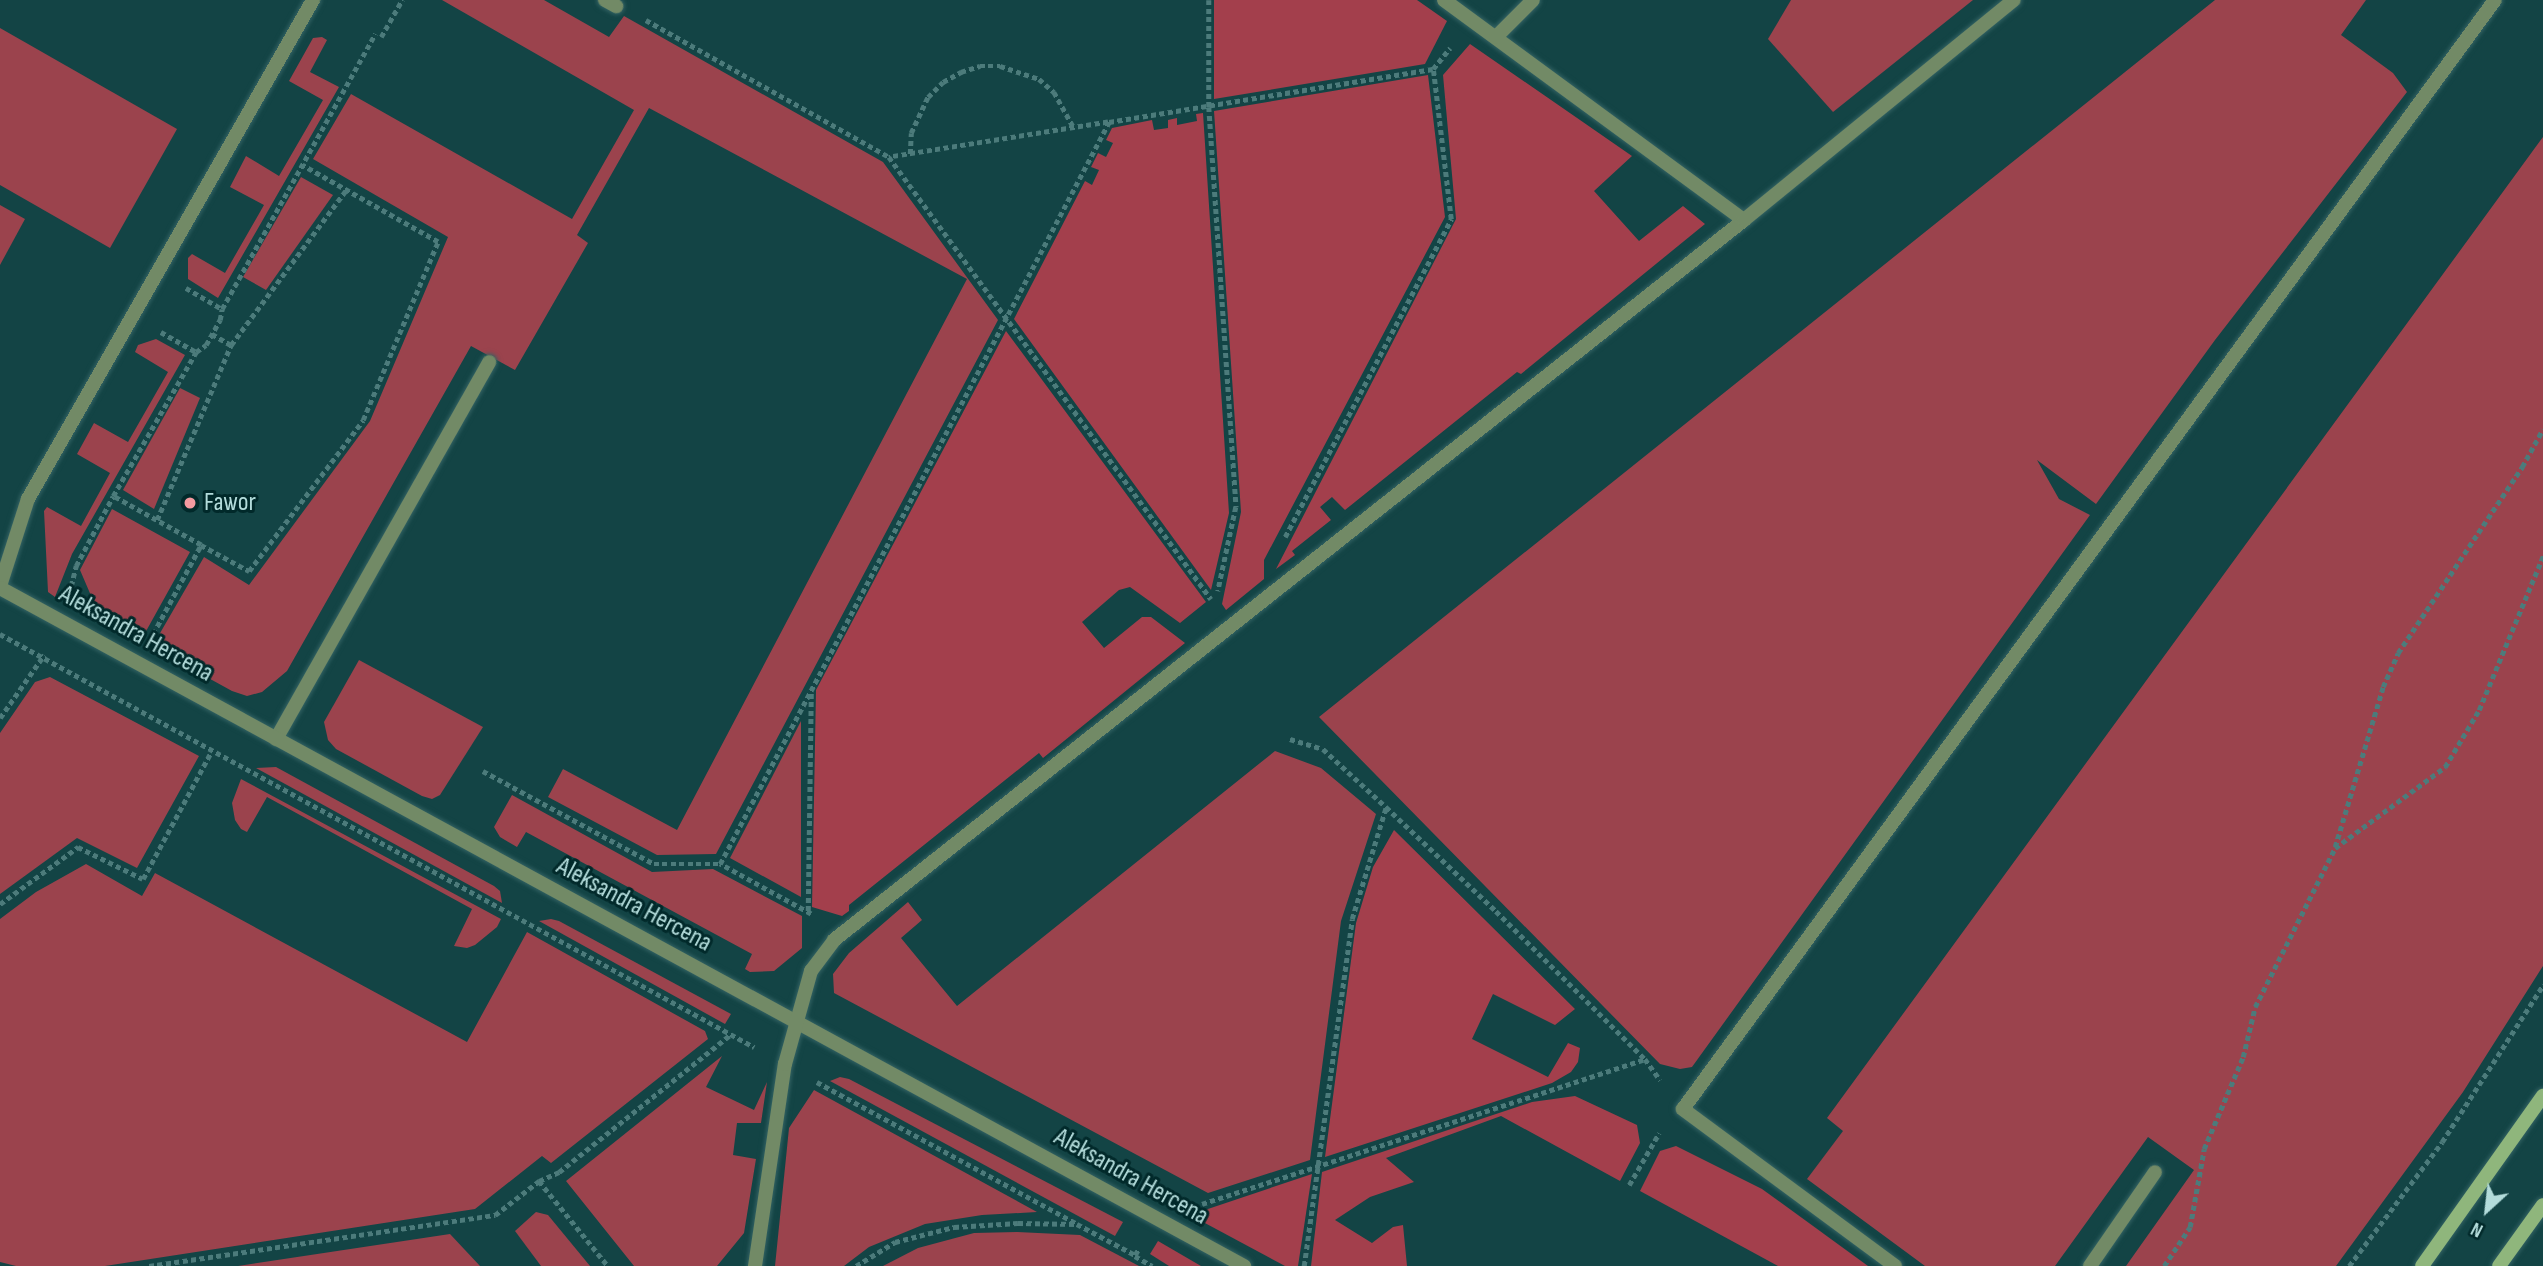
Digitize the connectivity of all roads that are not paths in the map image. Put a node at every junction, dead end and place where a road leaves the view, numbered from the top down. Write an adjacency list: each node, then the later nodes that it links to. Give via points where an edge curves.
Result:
1 (313, 0): 9 (street, via 28,499)
2 (1444, 0): 6 (street)
3 (1532, 0): 6 (street)
4 (2014, 0): 7 (street)
5 (2495, 0): 17 (street, via 1683,1109)
6 (1496, 37): 7 (street)
7 (1744, 220): 11 (street, via 834,940 811,971)
8 (489, 362): 10 (street)
9 (0, 587): 10 (street, Aleksandra Hercena)
10 (276, 739): 11 (street, Aleksandra Hercena)
11 (796, 1021): 15 (street, via 785,1065); 16 (street, Aleksandra Hercena)
12 (2543, 1096): 19 (street)
13 (2155, 1172): 18 (street)
14 (2543, 1205): 20 (street)
15 (755, 1266)
16 (1244, 1266)
17 (1895, 1266)
18 (2090, 1266)
19 (2422, 1266)
20 (2499, 1266)

